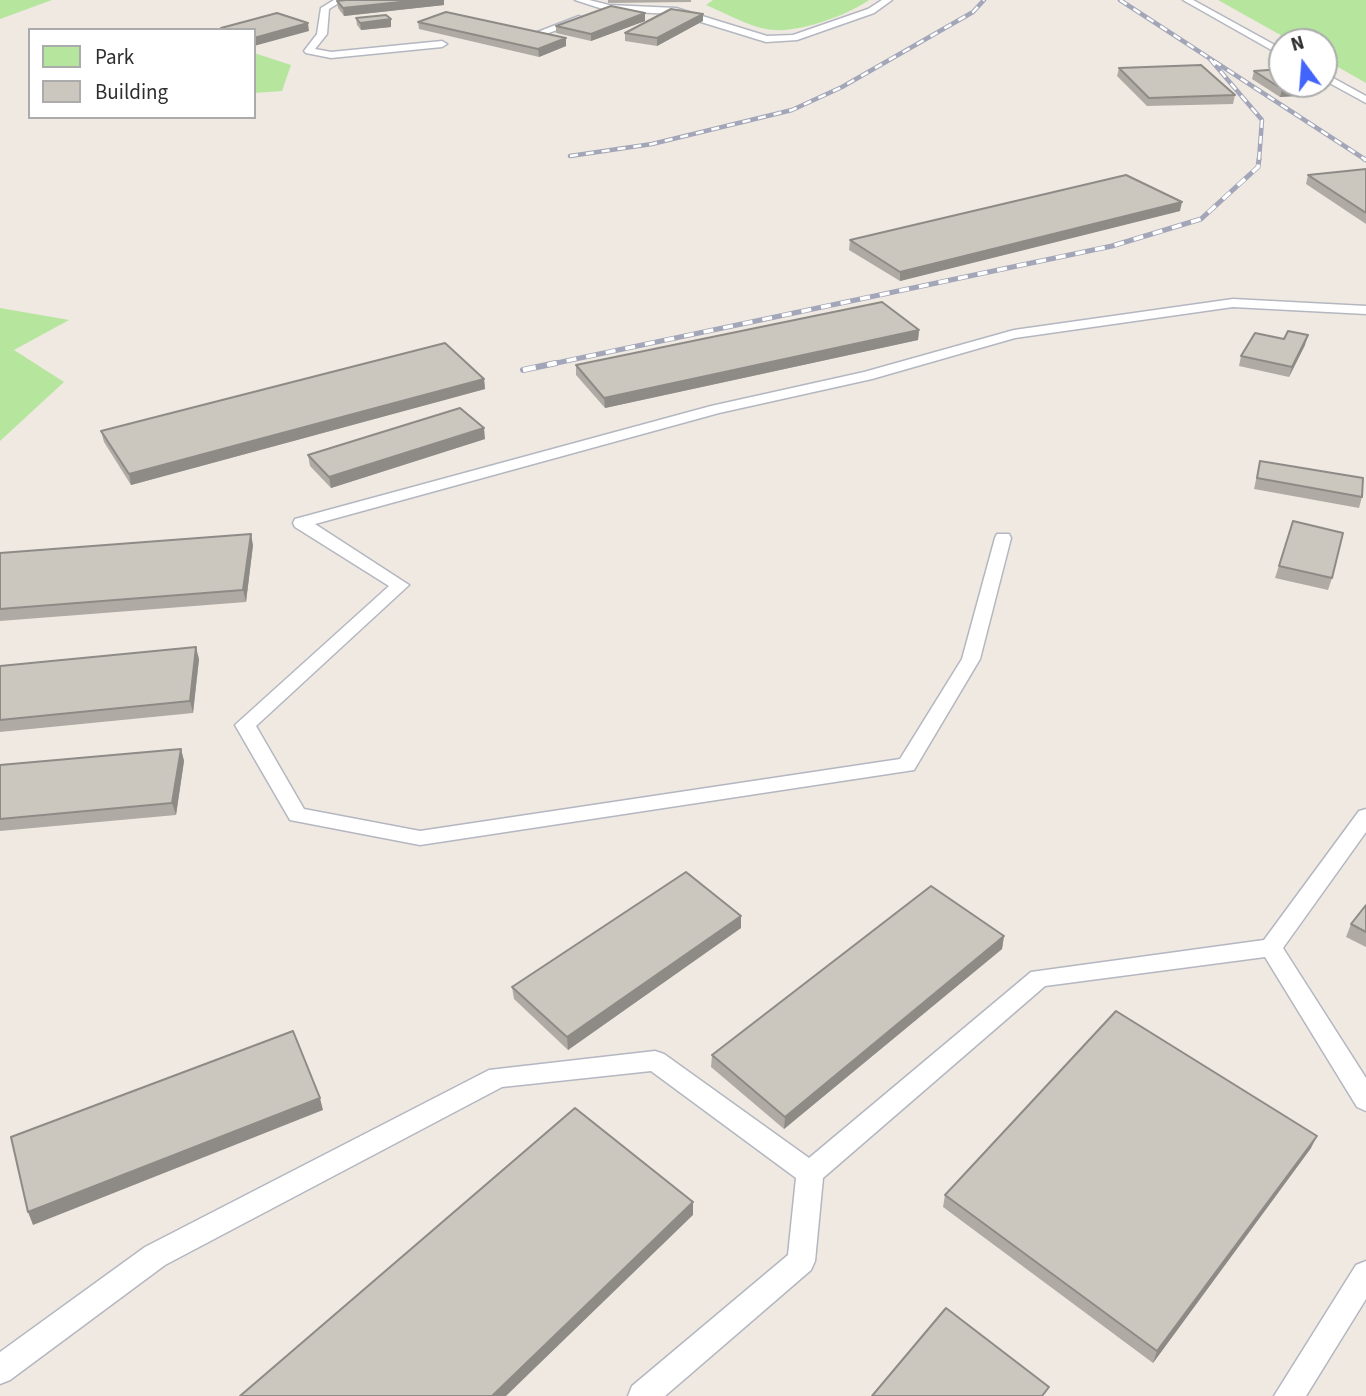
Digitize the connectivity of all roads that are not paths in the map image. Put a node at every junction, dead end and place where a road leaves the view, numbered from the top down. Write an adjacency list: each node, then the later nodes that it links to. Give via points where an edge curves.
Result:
1 (340, 0): 7 (lane, via 325,8 322,34 309,51 331,55)
2 (579, 0): 5 (lane)
3 (888, 0): 5 (lane, via 871,11 794,38 766,39 676,10)
4 (1187, 0): 8 (lane)
5 (610, 8): 6 (lane)
6 (540, 33)
7 (442, 44)
8 (1268, 45)
9 (1338, 84): 10 (lane)
10 (1366, 100)
11 (1366, 310): 12 (lane, via 1233,303 1014,334 867,376 716,409 301,523 400,584 245,725 297,815 420,838 907,765 971,659)
12 (1003, 538)
13 (1366, 816): 14 (lane)
14 (1271, 948): 15 (lane); 16 (lane, via 1039,978)
15 (1366, 1100)
16 (810, 1173): 18 (lane, via 655,1061 498,1077 155,1255); 19 (lane, via 801,1261)
17 (1366, 1274): 20 (lane)
18 (0, 1370)
19 (643, 1396)
20 (1289, 1396)

